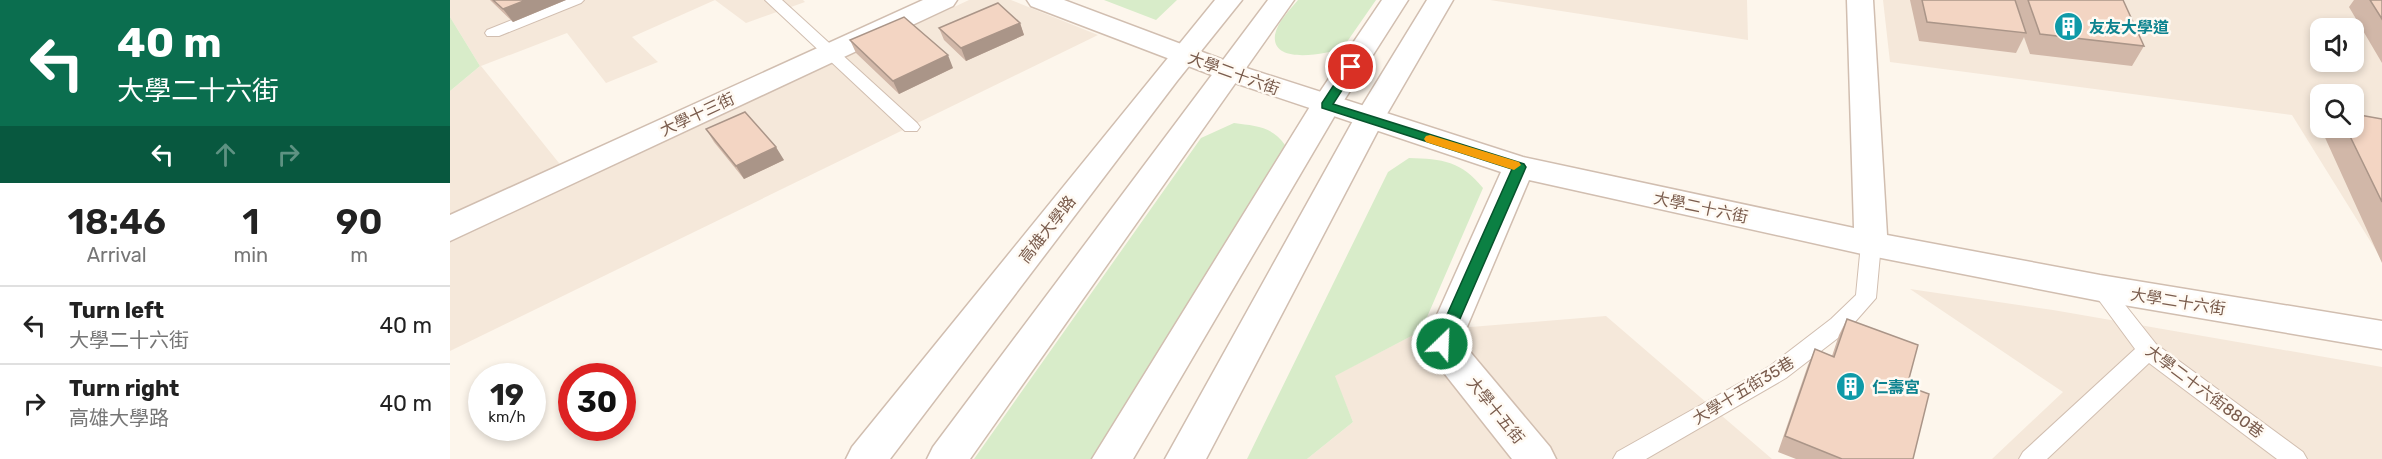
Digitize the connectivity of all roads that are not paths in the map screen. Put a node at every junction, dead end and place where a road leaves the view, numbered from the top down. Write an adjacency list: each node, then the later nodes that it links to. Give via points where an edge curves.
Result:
1 (576, 0): 10 (lane)
2 (773, 0): 11 (lane)
3 (944, 0): 11 (street, 大學十三街)
4 (1040, 0): 12 (street, 大學二十六街)
5 (1229, 0): 12 (street, 高雄大學路)
6 (1281, 0): 13 (street)
7 (1395, 0): 14 (street)
8 (1440, 0): 15 (street)
9 (1860, 0): 19 (street)
10 (493, 33)
11 (829, 53): 16 (lane); 18 (street, 大學十三街)
12 (1184, 54): 13 (street, 大學二十六街); 23 (street, 高雄大學路)
13 (1227, 71): 14 (street, 大學二十六街); 24 (street)
14 (1326, 105): 15 (street, 大學二十六街); 25 (street)
15 (1369, 119): 17 (street, 大學二十六街); 26 (street)
16 (911, 127)
17 (1519, 167): 19 (street, 大學二十六街); 27 (street, 大學十五街, via 1442,344)
18 (450, 229)
19 (1871, 244): 20 (street, 大學二十六街); 28 (lane, 大學十五街35巷, via 1866,298 1839,325 1778,372)
20 (2100, 288): 21 (street, 大學二十六街); 22 (lane, 大學二十六街880巷)
21 (2382, 335)
22 (2148, 350): 29 (lane); 30 (lane, 大學二十六街880巷)
23 (866, 459)
24 (947, 459)
25 (1112, 459)
26 (1185, 459)
27 (1536, 459)
28 (1625, 459)
29 (2031, 459)
30 (2295, 459)

